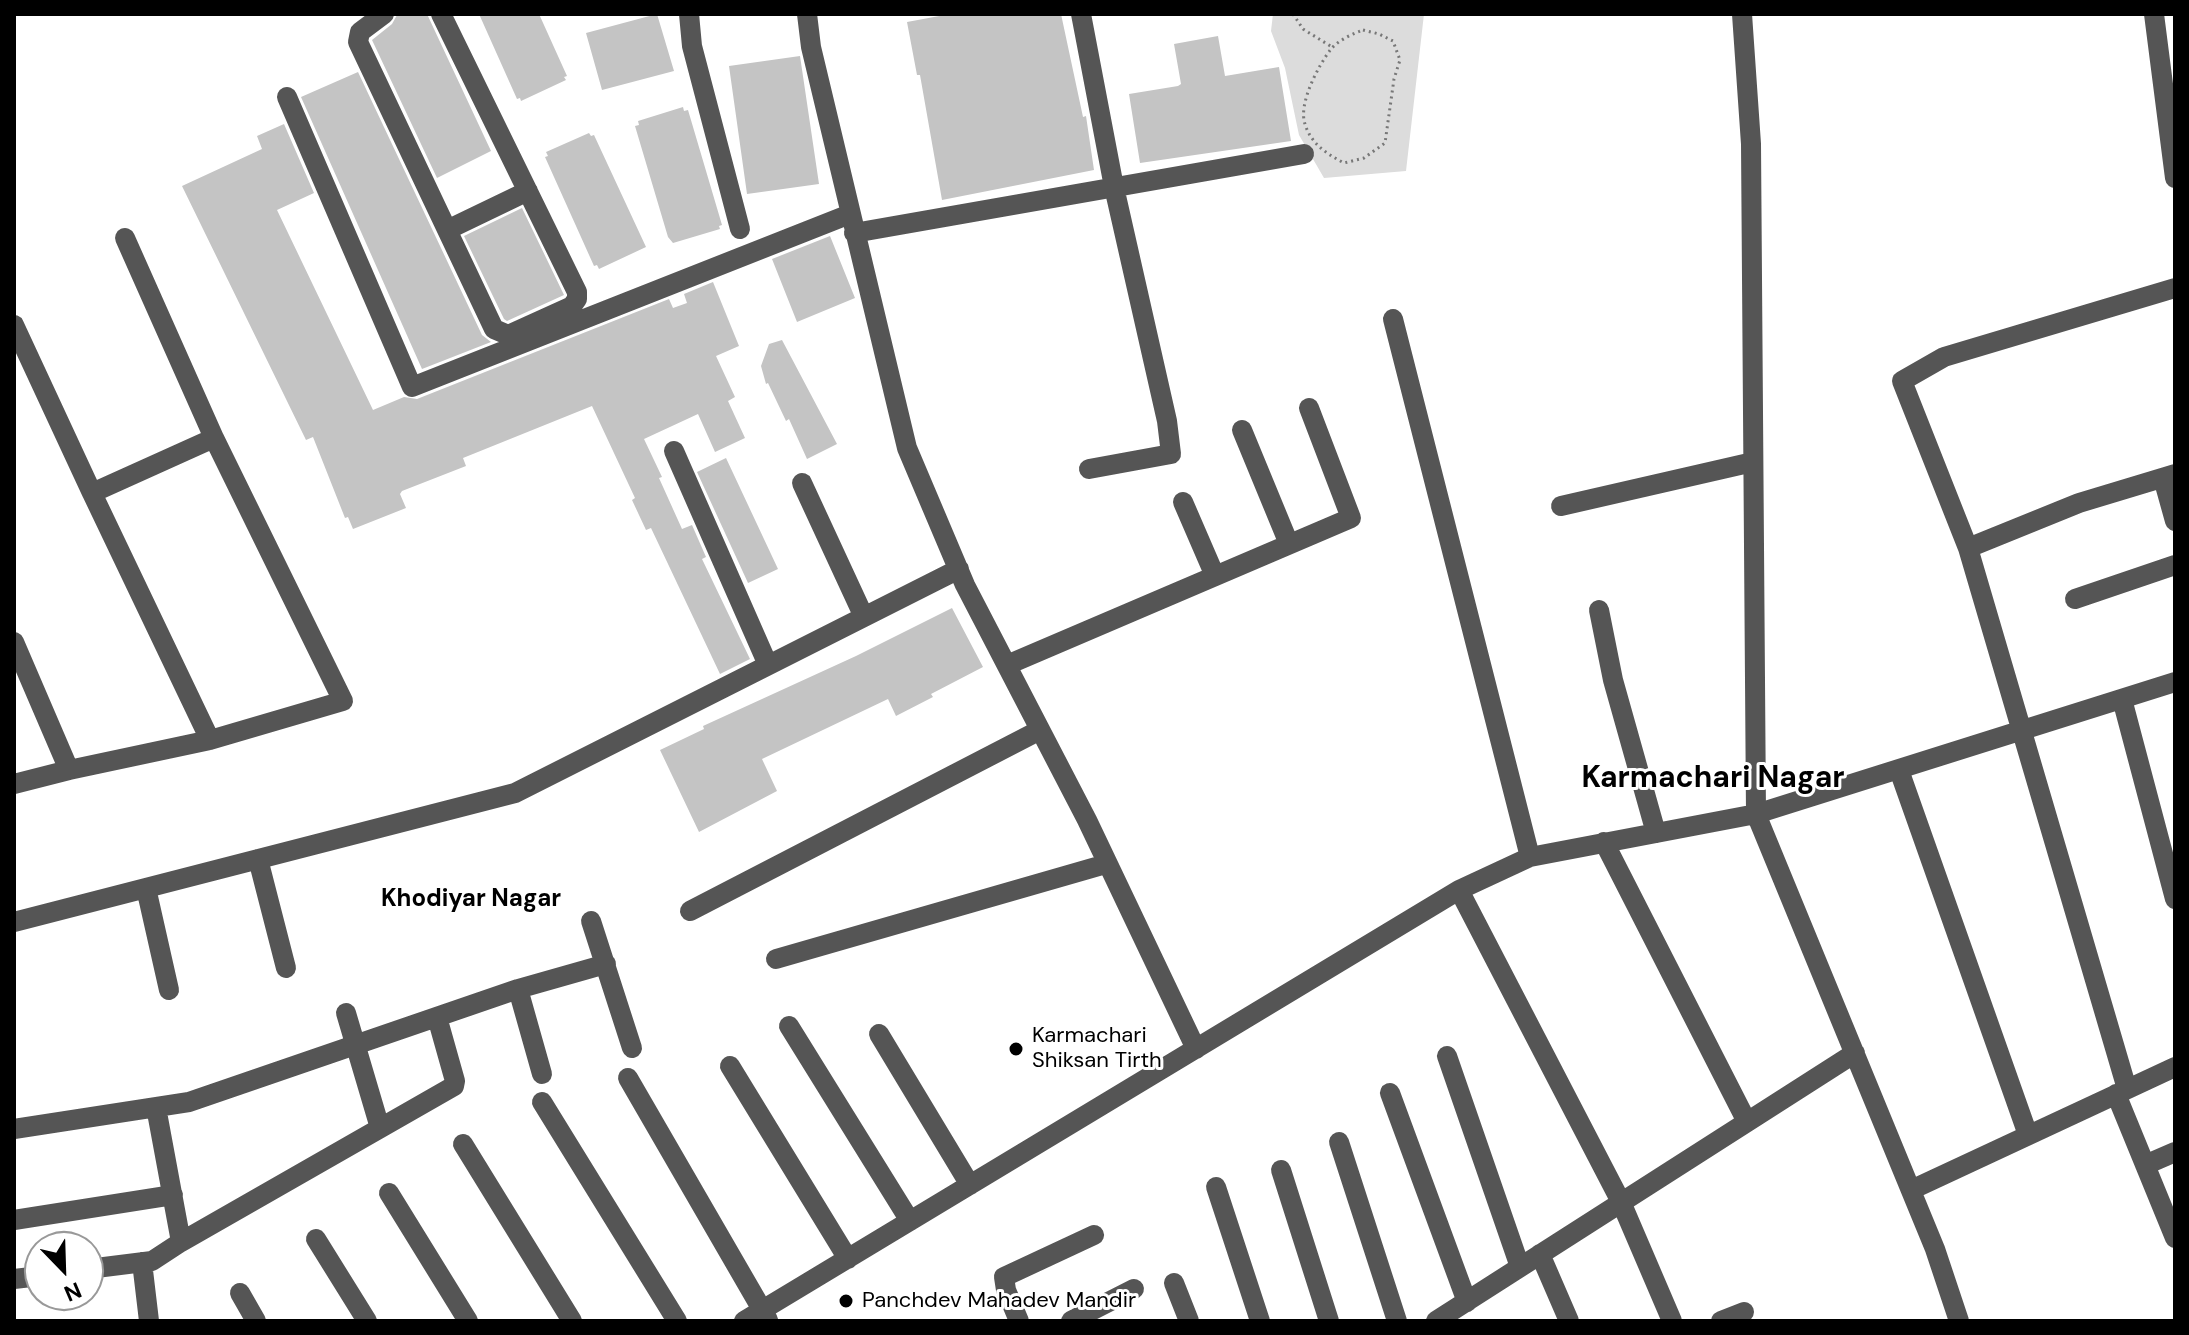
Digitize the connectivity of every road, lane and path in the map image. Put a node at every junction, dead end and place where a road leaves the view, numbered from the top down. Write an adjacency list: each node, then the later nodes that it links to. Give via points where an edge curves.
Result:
1 (384, 14): 17 (street, via 360,32 358,42)
2 (441, 14): 14 (street)
3 (689, 14): 16 (street, via 692,46)
4 (807, 14): 15 (street)
5 (1081, 14): 13 (street)
6 (1293, 14): 9 (path, via 1303,29)
7 (1742, 14): 26 (street, via 1751,144)
8 (2154, 14): 12 (street)
9 (1332, 48): 9 (path, via 1363,30 1393,41 1400,60 1385,143 1364,158 1344,163 1320,150 1304,123 1306,93)
10 (287, 97): 15 (street, via 412,387)
11 (1304, 154): 13 (street)
12 (2175, 178)
13 (1114, 187): 15 (street); 27 (street, via 1171,454)
14 (528, 191): 17 (street); 17 (street, via 577,292 572,306 508,335 500,333)
15 (852, 224): 37 (street, via 907,448)
16 (740, 229)
17 (447, 230)
18 (125, 238): 24 (street)
19 (2175, 288): 35 (street, via 1944,357 1902,381)
20 (1393, 319): 57 (street)
21 (14, 325): 30 (street)
22 (1309, 408): 34 (street, via 1351,518)
23 (1242, 430): 34 (street)
24 (214, 438): 30 (street); 49 (street, via 343,701)
25 (674, 451): 43 (street)
26 (1753, 462): 32 (street); 53 (street)
27 (1089, 469)
28 (2169, 476): 33 (street); 35 (street, via 2079,503)
29 (802, 483): 41 (street)
30 (92, 493): 49 (street)
31 (1183, 502): 38 (street)
32 (1561, 506)
33 (2175, 521)
34 (1289, 544): 38 (street)
35 (1968, 548): 48 (street)
36 (2175, 565): 39 (street)
37 (959, 569): 41 (street); 44 (street)
38 (1215, 576): 44 (street)
39 (2075, 599)
40 (1599, 610): 54 (street)
41 (864, 617): 43 (street)
42 (14, 642): 50 (street)
43 (768, 665): 58 (street, via 515,793)
44 (1007, 665): 47 (street)
45 (2175, 682): 46 (street)
46 (2122, 699): 48 (street); 56 (street)
47 (1040, 730): 59 (street); 63 (street)
48 (2024, 731): 51 (street); 84 (street)
49 (210, 740): 50 (street)
50 (69, 770): 52 (street)
51 (1899, 770): 53 (street); 91 (street)
52 (14, 784)
53 (1756, 814): 54 (street); 78 (street)
54 (1656, 833): 55 (street)
55 (1604, 842): 57 (street); 88 (street)
56 (2168, 844): 62 (street)
57 (1530, 857): 61 (street)
58 (258, 859): 60 (street); 68 (street)
59 (1106, 864): 66 (street); 77 (street)
60 (146, 888): 65 (street); 70 (street)
61 (1459, 890): 77 (street); 102 (street)
62 (2175, 899)
63 (690, 911)
64 (591, 921): 67 (street)
65 (14, 922)
66 (776, 959)
67 (606, 964): 69 (street); 76 (street)
68 (286, 968)
69 (518, 989): 72 (street); 82 (street)
70 (169, 990)
71 (346, 1013): 75 (street)
72 (437, 1017): 75 (street); 89 (street, via 454,1086)
73 (789, 1026): 104 (street)
74 (879, 1034): 97 (street)
75 (355, 1045): 87 (street, via 189,1102); 89 (street)
76 (632, 1048)
77 (1196, 1049): 97 (street)
78 (1855, 1053): 88 (street); 99 (street)
79 (1447, 1056): 113 (street)
80 (730, 1066): 110 (street)
81 (2175, 1067): 84 (street)
82 (542, 1074)
83 (628, 1078): 119 (street)
84 (2121, 1092): 91 (street); 95 (street)
85 (1390, 1093): 117 (street)
86 (542, 1102): 125 (street)
87 (156, 1107): 90 (street); 101 (street)
88 (1747, 1122): 102 (street)
89 (380, 1128): 108 (street)
90 (14, 1129)
91 (2028, 1135): 99 (street)
92 (1339, 1142): 131 (street)
93 (463, 1144): 124 (street)
94 (2175, 1152): 95 (street)
95 (2145, 1165): 106 (street)
96 (1281, 1170): 130 (street)
97 (970, 1185): 104 (street)
98 (1216, 1187): 129 (street)
99 (1911, 1190): 136 (street)
100 (389, 1193): 123 (street)
101 (173, 1195): 103 (street); 108 (street)
102 (1621, 1202): 109 (street); 134 (street)
103 (14, 1220)
104 (910, 1221): 110 (street)
105 (1094, 1235): 126 (street, via 1004,1277)
106 (2175, 1238)
107 (316, 1239): 122 (street)
108 (181, 1242): 111 (street)
109 (1540, 1254): 113 (street); 133 (street)
110 (848, 1259): 119 (street)
111 (142, 1262): 112 (street); 120 (street)
112 (104, 1267)
113 (1520, 1267): 117 (street)
114 (1174, 1283): 128 (street)
115 (1134, 1289): 127 (street)
116 (240, 1293): 121 (street)
117 (1467, 1302): 132 (street)
118 (1744, 1312): 135 (street)
119 (758, 1317)
120 (149, 1321)
121 (256, 1321)
122 (367, 1321)
123 (468, 1321)
124 (572, 1321)
125 (677, 1321)
126 (1019, 1321)
127 (1071, 1321)
128 (1189, 1321)
129 (1260, 1321)
130 (1329, 1321)
131 (1397, 1321)
132 (1436, 1321)
133 (1569, 1321)
134 (1672, 1321)
135 (1721, 1321)
136 (1959, 1321)

